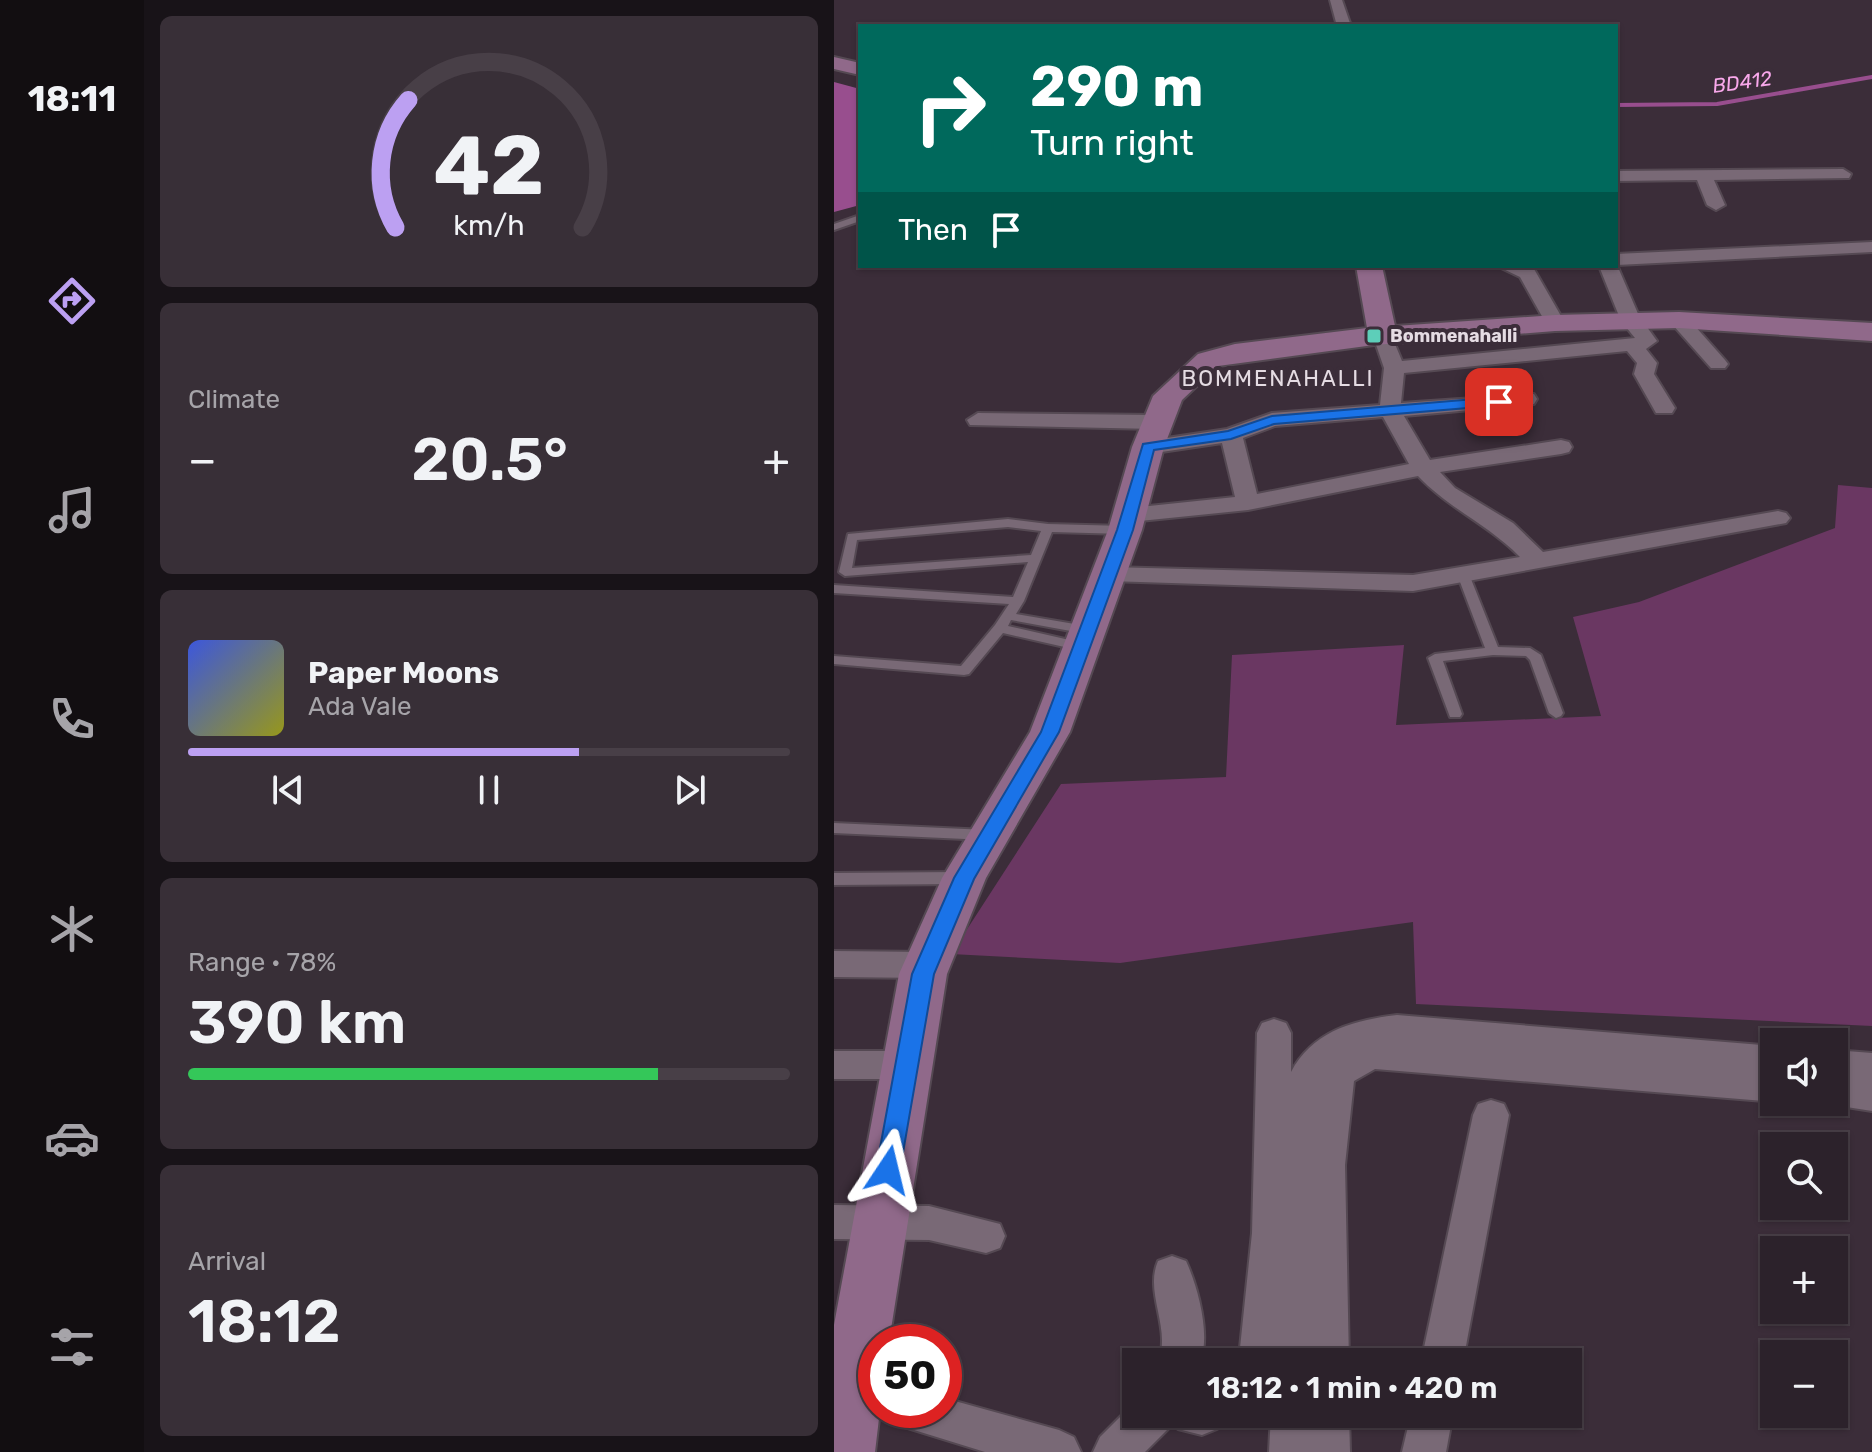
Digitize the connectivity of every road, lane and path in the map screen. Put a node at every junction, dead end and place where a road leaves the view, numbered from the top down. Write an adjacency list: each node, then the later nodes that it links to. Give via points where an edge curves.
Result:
1 (1336, 0): 2 (street)
2 (1343, 24)
3 (834, 63): 4 (main road)
4 (858, 69)
5 (1843, 174): 6 (street)
6 (1703, 175): 7 (street); 8 (street)
7 (1618, 176)
8 (1716, 205)
9 (858, 219): 10 (lane)
10 (834, 227)
11 (1872, 247): 12 (street)
12 (1618, 260)
13 (1369, 268): 20 (main road)
14 (1512, 268): 17 (street, via 1527,273)
15 (1609, 268): 18 (street)
16 (1679, 320): 18 (main road); 19 (main road); 21 (street)
17 (1555, 323): 18 (main road); 20 (main road)
18 (1633, 329): 20 (street); 23 (street, via 1647,363 1644,374)
19 (1872, 332)
20 (1388, 352): 24 (street); 26 (main road, via 1235,353 1208,360 1168,396)
21 (1718, 364)
22 (1526, 399): 24 (street)
23 (1664, 408)
24 (1390, 410): 27 (street, via 1272,420); 29 (street)
25 (978, 420): 26 (street)
26 (1152, 434): 27 (street); 32 (main road)
27 (1231, 435): 30 (street)
28 (1561, 447): 29 (street)
29 (1423, 468): 30 (street); 35 (street, via 1447,493 1505,528)
30 (1248, 503): 32 (street)
31 (1778, 518): 35 (street)
32 (1127, 523): 33 (lane); 36 (main road)
33 (1048, 528): 34 (lane); 34 (lane, via 1008,523 852,537 845,572)
34 (1035, 558): 39 (lane)
35 (1537, 560): 37 (street)
36 (1109, 574): 37 (street, via 1399,583); 41 (main road)
37 (1463, 574): 42 (lane)
38 (834, 589): 39 (lane)
39 (1018, 601): 40 (lane)
40 (1004, 622): 41 (lane); 43 (lane, via 964,671)
41 (1084, 638): 47 (main road, via 1050,732)
42 (1493, 651): 44 (lane, via 1530,652); 45 (lane, via 1435,658)
43 (834, 660)
44 (1556, 713)
45 (1455, 714)
46 (834, 828): 47 (lane)
47 (992, 835): 48 (main road)
48 (964, 878): 49 (lane); 51 (main road)
49 (834, 879)
50 (834, 964): 51 (street)
51 (927, 965): 56 (main road)
52 (1274, 1033): 69 (street, via 1271,1233)
53 (1760, 1059): 54 (street, via 1397,1029 1356,1035)
54 (1335, 1060): 59 (street, via 1353,1062 1375,1055); 70 (street, via 1302,1085); 71 (street, via 1338,1075 1328,1129)
55 (834, 1065): 56 (street)
56 (906, 1065): 64 (main road)
57 (1848, 1065): 58 (street)
58 (1872, 1067)
59 (1760, 1087)
60 (1848, 1094): 61 (street)
61 (1872, 1096)
62 (1491, 1115): 72 (street)
63 (834, 1222): 64 (street)
64 (878, 1222): 65 (street, via 929,1223); 67 (main road)
65 (986, 1236)
66 (1172, 1274): 68 (street)
67 (847, 1334): 73 (main road)
68 (1185, 1348)
69 (1260, 1348)
70 (1294, 1348)
71 (1328, 1348)
72 (1445, 1348)
73 (858, 1374)
74 (858, 1413): 80 (main road)
75 (962, 1424): 81 (street)
76 (1139, 1428): 82 (street)
77 (1292, 1428): 83 (street)
78 (1328, 1428): 84 (street)
79 (1429, 1428): 85 (street)
80 (844, 1452)
81 (1059, 1452)
82 (1115, 1452)
83 (1291, 1452)
84 (1328, 1452)
85 (1424, 1452)

